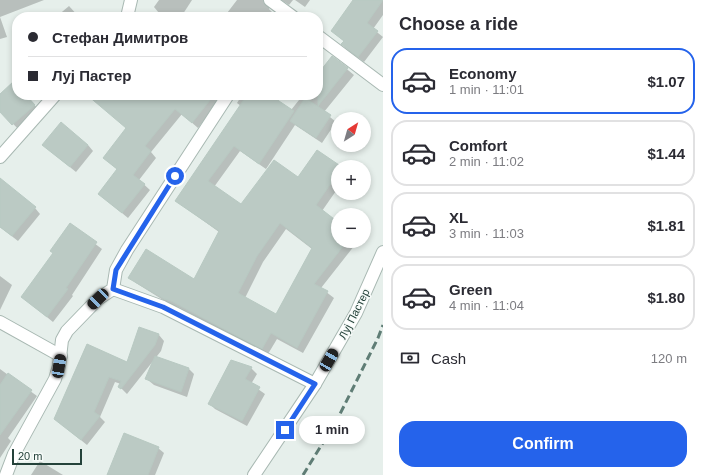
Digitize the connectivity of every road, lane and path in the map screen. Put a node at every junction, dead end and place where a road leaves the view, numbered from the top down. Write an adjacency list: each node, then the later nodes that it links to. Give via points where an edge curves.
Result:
1 (131, 0): 3 (street)
2 (270, 0): 4 (street)
3 (128, 12)
4 (283, 12)
5 (323, 40): 6 (street)
6 (383, 86)
7 (51, 100): 9 (street)
8 (225, 100): 11 (street, via 127,250 116,270)
9 (0, 157)
10 (383, 252): 14 (street, Луј Пастер, via 356,313)
11 (113, 289): 13 (street, via 98,299 67,331 62,340); 14 (street, via 163,307)
12 (0, 322): 13 (street)
13 (61, 356): 15 (street, via 54,379 14,454)
14 (315, 384): 16 (street, Луј Пастер)
15 (6, 475)
16 (254, 475)

